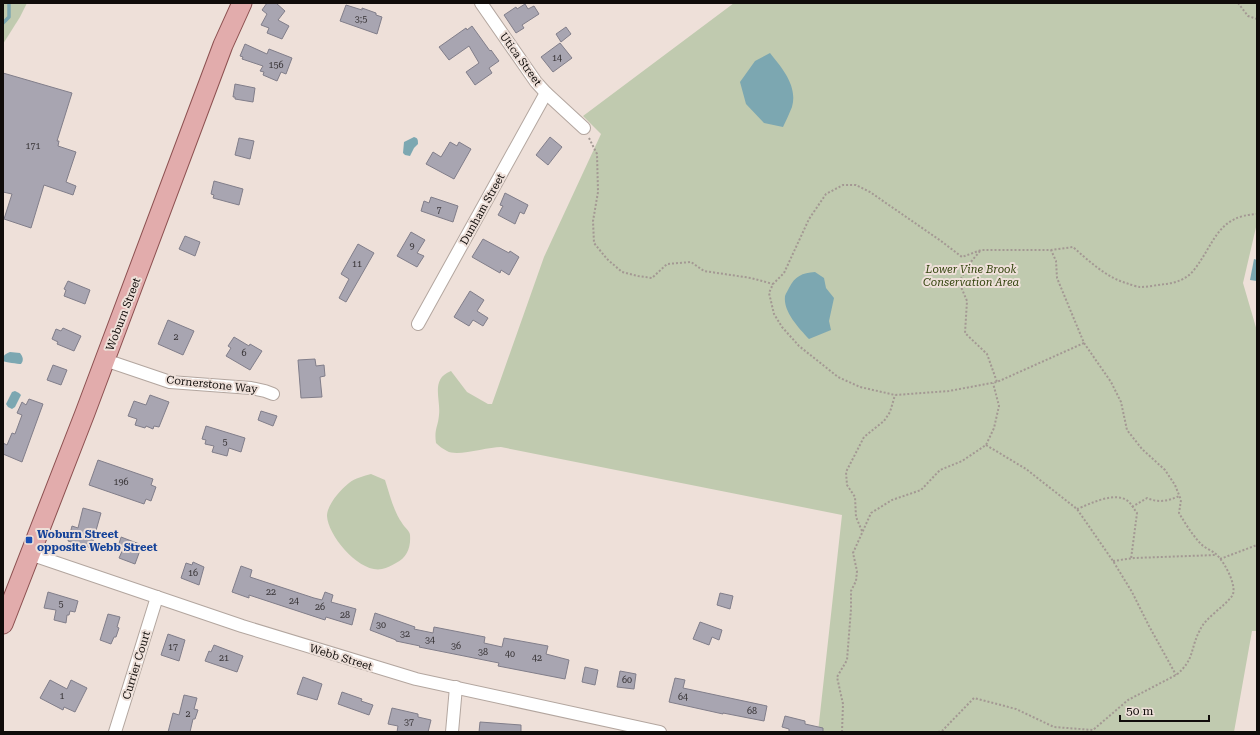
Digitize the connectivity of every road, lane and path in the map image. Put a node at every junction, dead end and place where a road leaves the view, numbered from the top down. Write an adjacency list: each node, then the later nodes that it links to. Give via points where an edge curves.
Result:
1 (242, 3): 13 (main road, Woburn Street, via 223,45)
2 (481, 3): 5 (street, Utica Street)
3 (1238, 3): 4 (path, via 1248,16)
4 (1257, 19)
5 (546, 93): 6 (street, Utica Street); 11 (street, Dunham Street)
6 (584, 128): 10 (path, via 597,154 598,192 593,221 594,243 622,272 652,278 667,264 691,262 704,271)
7 (1257, 214): 9 (path, via 1245,215 1230,221 1219,232 1194,271 1174,283 1139,288 1106,274 1073,247)
8 (981, 250): 9 (path); 10 (path, via 962,257 870,192 856,185 842,185 826,194 809,220 784,273); 14 (path, via 959,282 967,301 965,333 987,354)
9 (1052, 250): 12 (path, via 1056,261 1057,278)
10 (773, 284): 17 (path, via 769,293 774,314 799,346 838,377 860,386)
11 (418, 324)
12 (1084, 343): 14 (path); 19 (path, via 1111,382 1121,402 1127,430 1165,470)
13 (106, 360): 16 (street, Cornerstone Way, via 170,382 251,388); 24 (main road, Woburn Street)
14 (997, 382): 15 (path)
15 (993, 383): 17 (path, via 949,391); 18 (path, via 999,406 994,428)
16 (273, 394)
17 (895, 394): 22 (path, via 890,412 884,421 864,437 846,472 846,485 855,497 856,516)
18 (986, 445): 21 (path, via 1026,468); 22 (path, via 962,461 940,470 921,490 892,500 871,513)
19 (1179, 496): 20 (path, via 1172,500 1155,502 1147,498); 25 (path, via 1179,513 1189,530 1201,545)
20 (1132, 507): 21 (path, via 1128,501 1115,497); 26 (path, via 1136,513)
21 (1077, 510): 28 (path)
22 (862, 532): 37 (path, via 853,553 857,571 851,591 847,660 837,677 843,704)
23 (1257, 544): 27 (path)
24 (30, 554): 29 (street, Webb Street); 30 (main road, Woburn Street)
25 (1217, 555): 26 (path); 27 (path)
26 (1131, 559): 28 (path)
27 (1220, 560): 31 (path, via 1231,577 1234,586 1232,596 1200,629 1190,660)
28 (1113, 561): 31 (path)
29 (157, 597): 32 (street, Webb Street, via 347,659 416,679); 34 (street, Currier Court)
30 (3, 624)
31 (1176, 675): 33 (path, via 1128,700)
32 (456, 687): 35 (street); 36 (street, Webb Street)
33 (1093, 731): 38 (path, via 1054,727 1016,709 974,698)
34 (115, 732)
35 (452, 732)
36 (660, 732)
37 (842, 732)
38 (938, 732)

